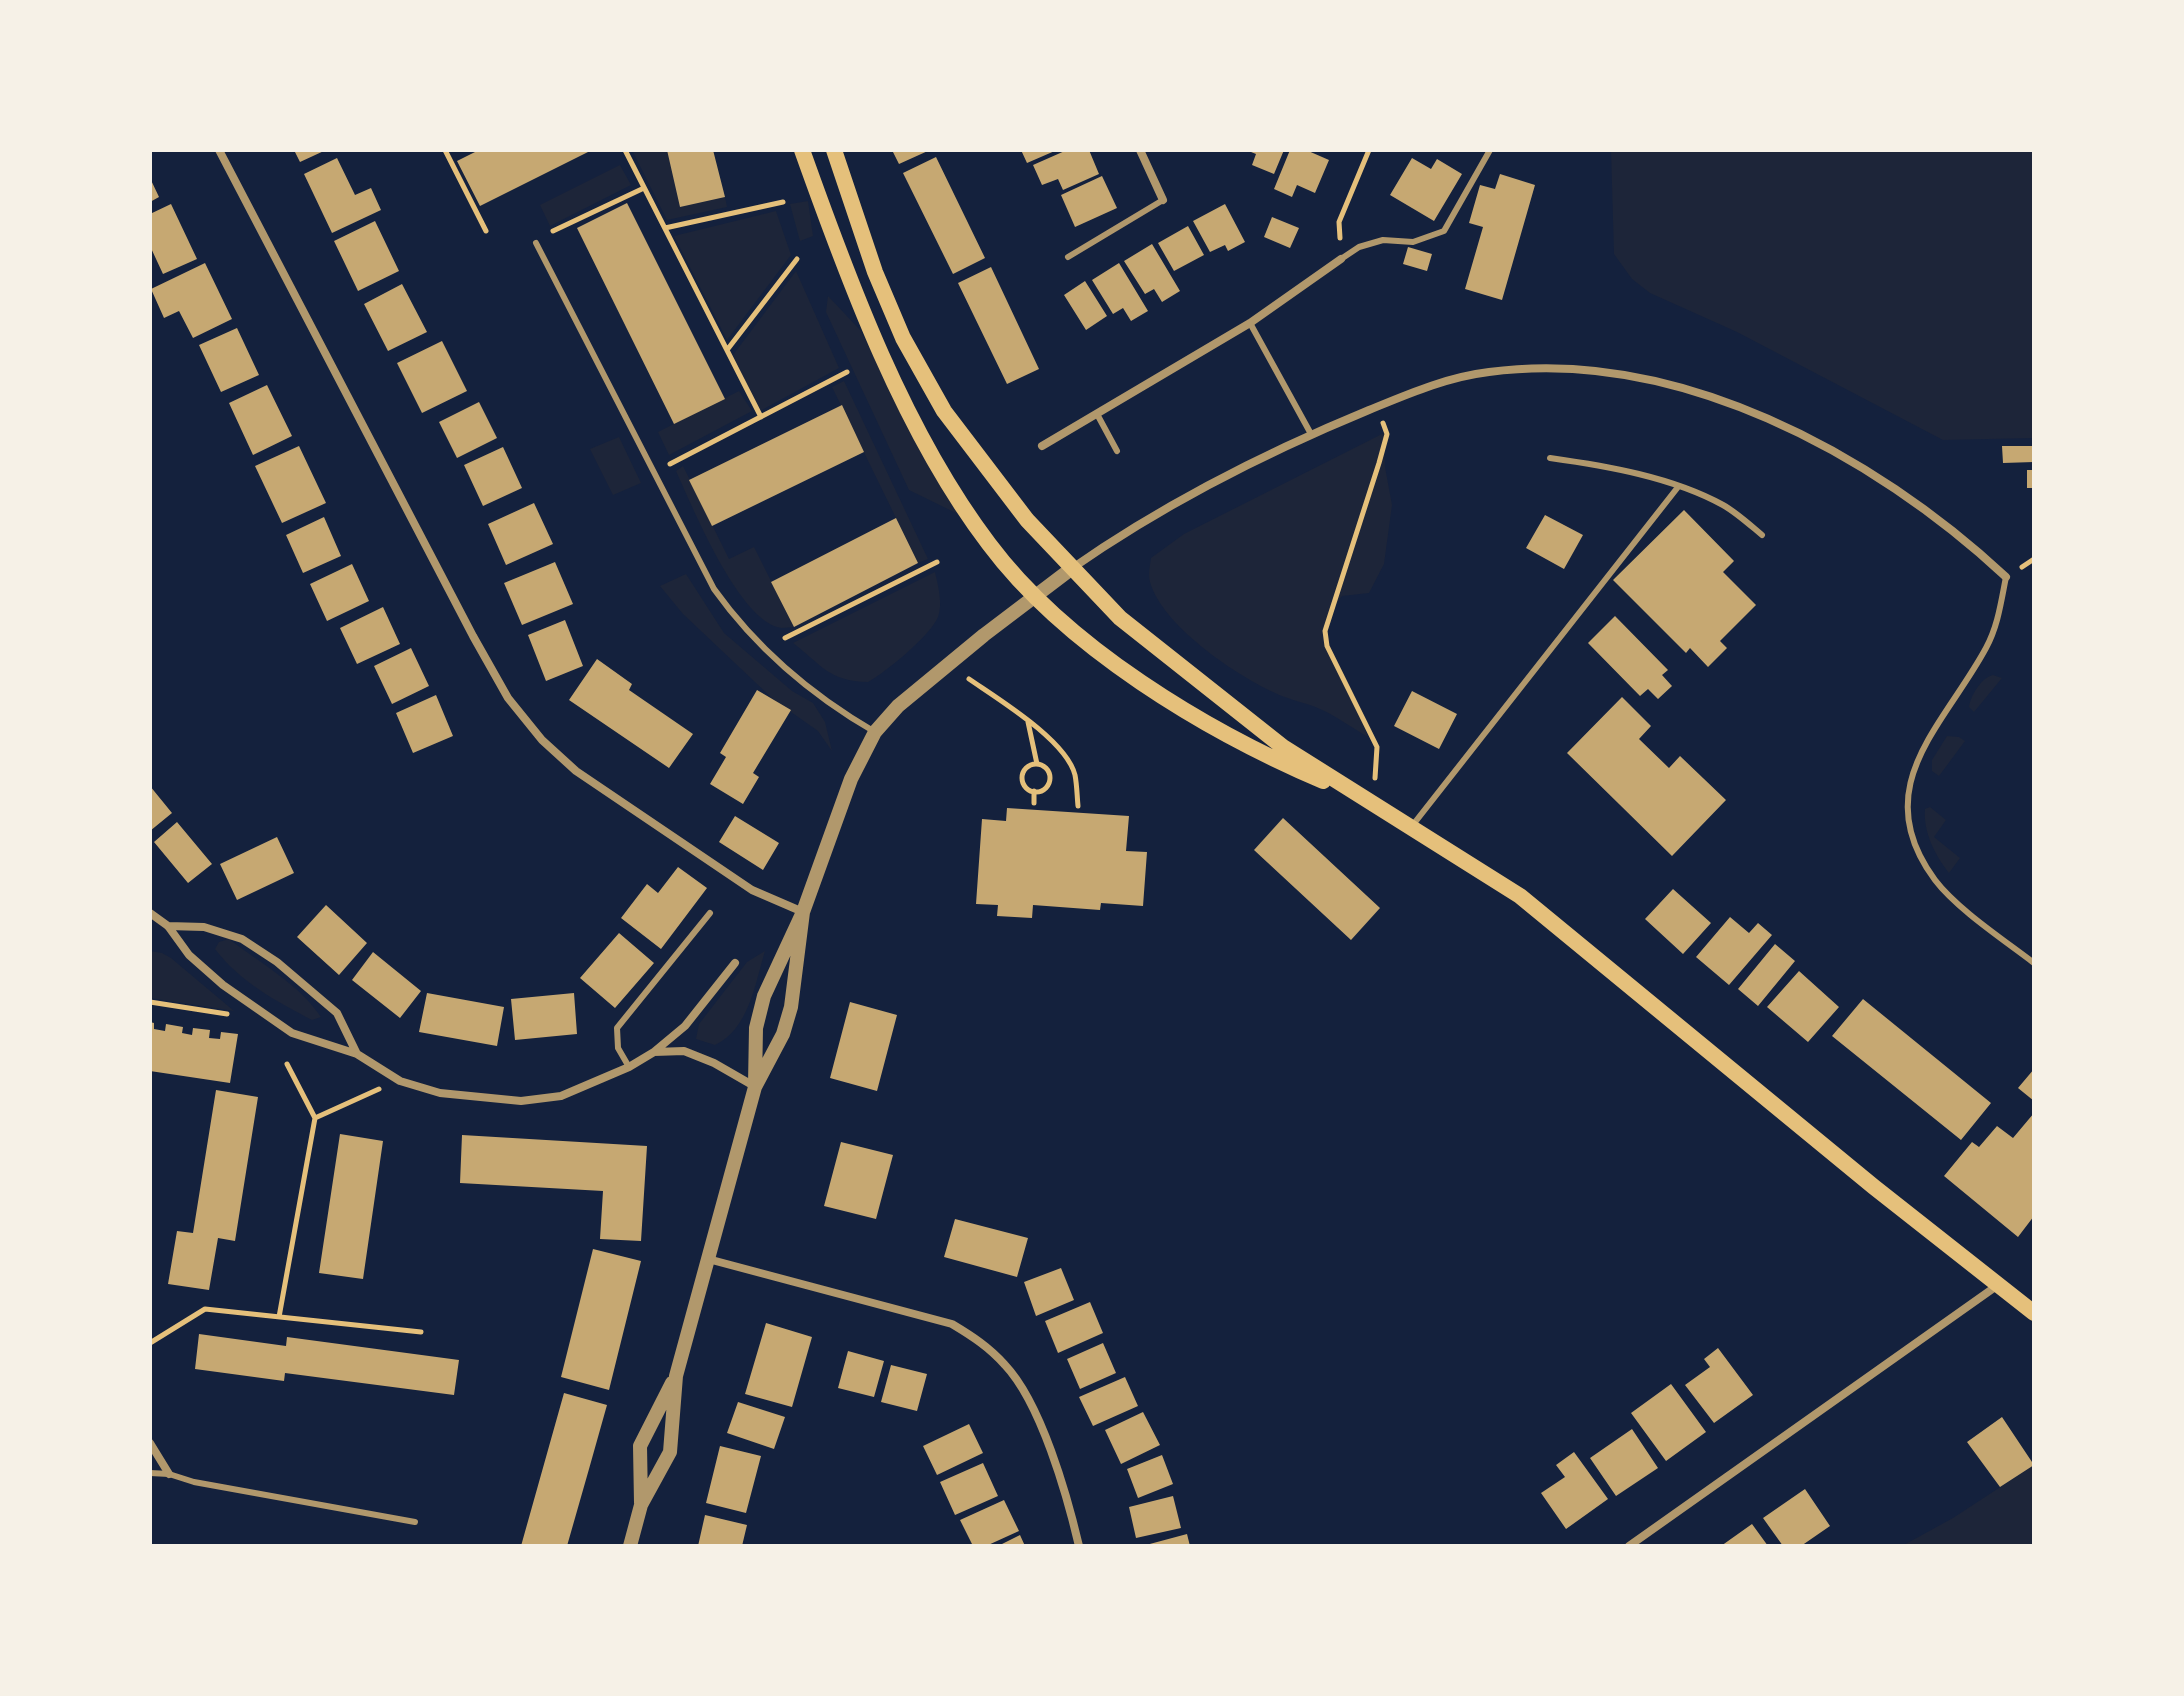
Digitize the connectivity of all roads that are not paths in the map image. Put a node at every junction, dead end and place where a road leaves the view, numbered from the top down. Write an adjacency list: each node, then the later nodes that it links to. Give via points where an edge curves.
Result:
1 (219, 150): 24 (street, via 508,698 576,771 752,890)
2 (802, 150): 20 (main road, via 832,233 918,427 990,546)
3 (834, 150): 18 (main road, via 875,272 903,338 944,411)
4 (1140, 150): 6 (street)
5 (1490, 150): 9 (lane, via 1444,231 1413,242 1383,240)
6 (1163, 200): 8 (lane)
7 (536, 243): 21 (lane, via 714,589 744,629 798,679)
8 (1068, 257)
9 (1341, 259): 10 (street)
10 (1250, 323): 11 (street); 12 (lane)
11 (1097, 414): 13 (street); 14 (lane)
12 (1311, 434): 18 (street, via 1129,529); 19 (street, via 1431,385 1489,372 1606,370 1719,398 1810,439 1966,540)
13 (1042, 446)
14 (1117, 451)
15 (1550, 458): 16 (lane, via 1600,465)
16 (1678, 487): 17 (lane, via 1723,506); 23 (lane)
17 (1762, 535)
18 (1071, 569): 20 (street); 22 (main road, via 1120,618 1283,747)
19 (2006, 577): 29 (lane, via 1986,648 1924,743 1908,794 1911,828 1937,882)
20 (1035, 596): 21 (street, via 898,706); 22 (main road, via 1136,678 1193,715 1293,768)
21 (875, 732): 24 (street, via 851,779)
22 (1373, 802): 23 (main road)
23 (1412, 826): 35 (main road, via 1520,896)
24 (803, 912): 33 (street, via 791,1007); 33 (street, via 764,996 756,1028)
25 (150, 913): 27 (street)
26 (710, 913): 32 (lane, via 617,1028 618,1048)
27 (168, 926): 31 (street, via 189,955 261,1013 292,1033); 31 (street, via 204,927 242,939 277,962 337,1013)
28 (735, 963): 30 (street, via 685,1026)
29 (2034, 963)
30 (654, 1052): 32 (street); 33 (street, via 684,1051)
31 (357, 1054): 32 (street, via 400,1081 440,1093 521,1101 561,1096)
32 (629, 1067)
33 (755, 1087): 34 (street)
34 (708, 1259): 37 (street); 44 (street, via 952,1324 981,1341 1008,1367 1032,1408 1067,1494)
35 (1999, 1285): 36 (main road); 45 (street)
36 (2034, 1313)
37 (676, 1376): 41 (street, via 670,1452); 41 (street, via 640,1446)
38 (150, 1443): 40 (street)
39 (150, 1473): 40 (lane)
40 (169, 1474): 42 (lane)
41 (641, 1505): 43 (street)
42 (415, 1522)
43 (630, 1546)
44 (1079, 1546)
45 (1629, 1546)

